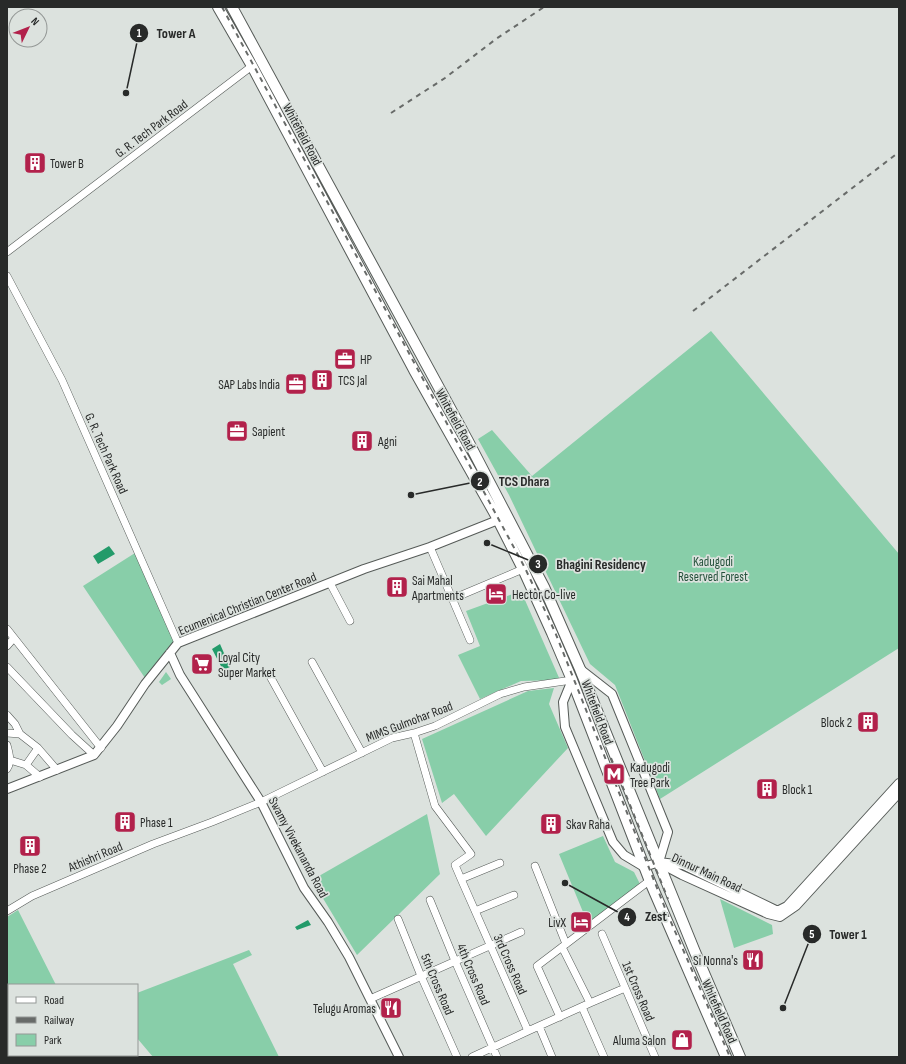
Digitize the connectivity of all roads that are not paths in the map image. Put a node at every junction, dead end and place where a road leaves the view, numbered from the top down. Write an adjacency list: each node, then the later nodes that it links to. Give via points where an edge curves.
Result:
1 (218, 7): 3 (main road, Whitefield Road)
2 (232, 7): 20 (main road, Whitefield Road, via 508,515 544,587)
3 (252, 66): 4 (street, G. R. Tech Park Road); 6 (main road, Whitefield Road, via 414,370)
4 (7, 252)
5 (7, 276): 15 (street, G. R. Tech Park Road, via 62,380)
6 (498, 520): 7 (street, Ecumenical Christian Center Road); 8 (main road, Whitefield Road)
7 (430, 547): 9 (street, Ecumenical Christian Center Road); 10 (street)
8 (523, 569): 10 (street); 22 (main road, Whitefield Road)
9 (330, 583): 11 (street); 15 (street, Ecumenical Christian Center Road)
10 (452, 599): 14 (street)
11 (350, 621)
12 (7, 628): 13 (street)
13 (14, 638): 16 (street); 29 (street)
14 (470, 640)
15 (178, 643): 17 (street, Ecumenical Christian Center Road)
16 (7, 646)
17 (170, 653): 29 (street, Ecumenical Christian Center Road, via 145,684); 41 (street, Swamy Vivekananda Road, via 180,675)
18 (312, 662): 30 (street)
19 (7, 667): 31 (street)
20 (580, 669): 42 (main road, Whitefield Road); 42 (street, via 612,694 668,832)
21 (271, 678): 36 (street)
22 (572, 680): 25 (street, MIMS Gulmohar Road, via 524,687 500,694 435,726); 45 (main road, Whitefield Road); 45 (street, via 563,702 566,727 613,842 624,855)
23 (7, 715): 26 (street)
24 (7, 733): 26 (street)
25 (414, 733): 30 (street, MIMS Gulmohar Road, via 392,738); 46 (street, 3rd Cross Road, via 435,806 471,854 456,864)
26 (20, 734): 28 (street)
27 (7, 745): 32 (street)
28 (38, 748): 33 (street); 35 (street)
29 (101, 748): 31 (street, Ecumenical Christian Center Road)
30 (362, 753): 36 (street, MIMS Gulmohar Road)
31 (94, 755): 35 (street, Ecumenical Christian Center Road)
32 (10, 760): 33 (street); 34 (street)
33 (26, 765): 37 (street)
34 (7, 769)
35 (57, 770): 37 (street, Ecumenical Christian Center Road)
36 (323, 772): 41 (street, MIMS Gulmohar Road)
37 (40, 777): 39 (street, Ecumenical Christian Center Road)
38 (899, 783): 42 (street, Dinnur Main Road, via 787,906 778,910 682,866)
39 (7, 789)
40 (899, 793): 42 (street, Dinnur Main Road, via 796,906 780,917 682,875)
41 (261, 802): 50 (street, Athishri Road, via 32,896); 60 (street, Swamy Vivekananda Road, via 304,888 349,957)
42 (659, 862): 45 (street); 75 (main road, Whitefield Road)
43 (500, 863): 46 (street)
44 (535, 866): 55 (street)
45 (644, 867): 47 (main road, Whitefield Road)
46 (461, 879): 51 (street, 3rd Cross Road)
47 (650, 881): 55 (street); 74 (main road, Whitefield Road)
48 (514, 894): 51 (street)
49 (430, 900): 57 (street, 4th Cross Road)
50 (7, 911)
51 (475, 911): 56 (street, 3rd Cross Road)
52 (398, 919): 58 (street, 5th Cross Road)
53 (521, 932): 56 (street)
54 (602, 934): 59 (street, 1st Cross Road)
55 (564, 945): 61 (street); 63 (street, via 537,966)
56 (490, 946): 57 (street); 65 (street, 3rd Cross Road)
57 (455, 961): 58 (street); 66 (street, 4th Cross Road)
58 (421, 976): 60 (street); 68 (street, 5th Cross Road)
59 (625, 988): 61 (street); 73 (street, 1st Cross Road)
60 (370, 999): 67 (street, Swamy Vivekananda Road)
61 (590, 1003): 62 (street)
62 (582, 1007): 63 (street); 72 (street)
63 (560, 1017): 64 (street)
64 (539, 1026): 65 (street); 71 (street)
65 (528, 1031): 66 (street)
66 (493, 1047): 69 (street); 70 (street, 4th Cross Road)
67 (399, 1057)
68 (457, 1057)
69 (472, 1057)
70 (497, 1057)
71 (552, 1057)
72 (604, 1057)
73 (655, 1057)
74 (726, 1057)
75 (740, 1057)

